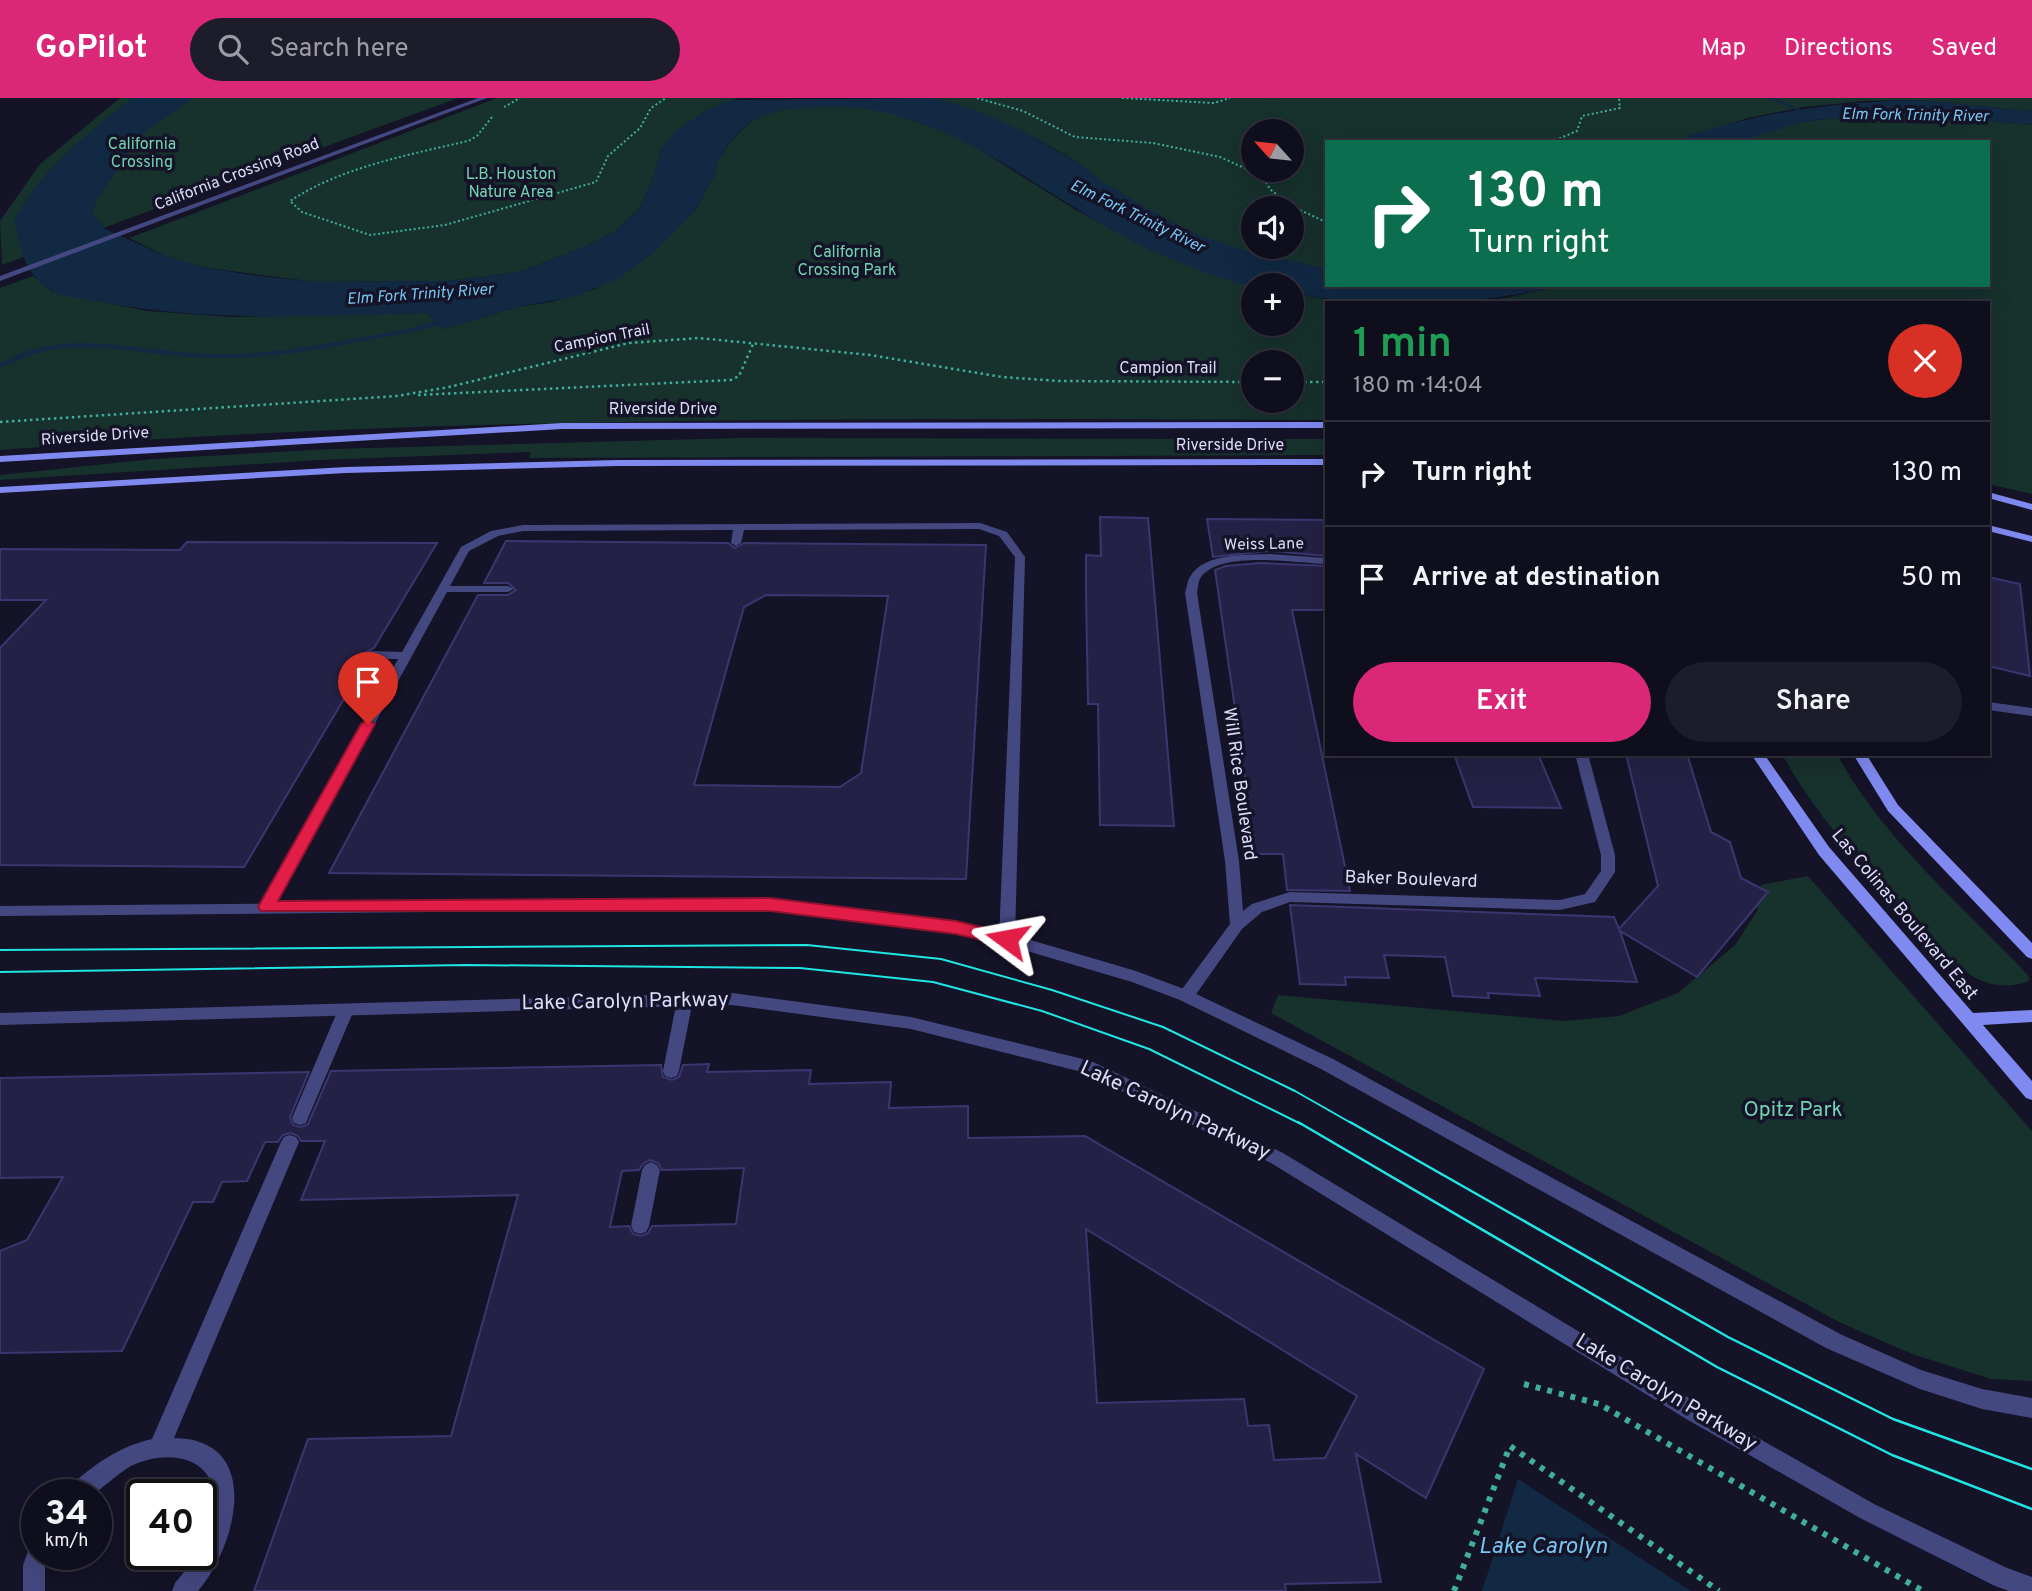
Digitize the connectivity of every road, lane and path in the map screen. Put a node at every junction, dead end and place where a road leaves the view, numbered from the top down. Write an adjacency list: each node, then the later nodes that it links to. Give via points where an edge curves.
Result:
1 (484, 98): 10 (street, California Crossing Road)
2 (520, 98): 3 (path, via 497,110 468,141 384,161 308,189 290,201 302,212 370,235 445,225 596,182 608,156 640,128 651,108)
3 (666, 98)
4 (976, 98): 9 (path, via 1023,111 1075,138 1153,143 1220,157 1262,176 1289,205)
5 (1122, 98): 6 (path, via 1214,103)
6 (1230, 98)
7 (1619, 98): 8 (path, via 1620,108 1582,116 1577,131)
8 (1556, 140)
9 (1325, 222)
10 (0, 279)
11 (754, 342): 12 (path, Campion Trail, via 1002,377); 15 (path, Campion Trail, via 699,338 629,343); 15 (path, via 739,376 730,380)
12 (1241, 382)
13 (1304, 382): 14 (path)
14 (1325, 382)
15 (397, 396): 16 (path, Campion Trail)
16 (0, 422)
17 (1325, 425): 18 (main road, Riverside Drive, via 562,426)
18 (0, 460)
19 (1325, 462): 20 (main road, Riverside Drive, via 618,463 346,470)
20 (0, 490)
21 (1990, 496): 22 (main road)
22 (2032, 506)
23 (738, 527): 26 (street); 29 (street, via 495,533 464,550); 41 (street, via 980,526 1003,534 1020,557)
24 (1990, 528): 25 (main road)
25 (2032, 539)
26 (736, 543)
27 (1325, 561): 28 (street, Weiss Lane, via 1226,559)
28 (1204, 567): 40 (street, Will Rice Boulevard, via 1192,580 1191,593 1232,861)
29 (443, 589): 30 (street); 32 (street)
30 (508, 589)
31 (370, 655): 32 (street)
32 (405, 656): 38 (street)
33 (1990, 706): 34 (street)
34 (2032, 712)
35 (1582, 756): 40 (street, Baker Boulevard, via 1608,855 1608,872 1590,898 1560,905 1290,897 1257,908)
36 (1758, 756): 48 (main road, Las Colinas Boulevard East, via 1825,851)
37 (1860, 756): 42 (main road, via 1893,808)
38 (267, 907): 39 (street); 41 (street, via 770,905 956,928)
39 (0, 911)
40 (1237, 925): 43 (street)
41 (1007, 939): 43 (street)
42 (2032, 953)
43 (1186, 996): 56 (street, via 1327,1064 1833,1341 1920,1379 1982,1399)
44 (685, 1000): 45 (street, Lake Carolyn Parkway); 49 (street); 60 (street, Lake Carolyn Parkway, via 732,999 911,1023 1085,1066 1277,1158 1695,1413 1867,1511)
45 (346, 1010): 47 (street, Lake Carolyn Parkway); 51 (street)
46 (2032, 1016): 48 (main road)
47 (0, 1019)
48 (1967, 1020): 50 (main road, Las Colinas Boulevard East)
49 (671, 1071)
50 (2032, 1093)
51 (300, 1118)
52 (290, 1142): 57 (street)
53 (651, 1170): 54 (street)
54 (640, 1226)
55 (1524, 1384): 65 (path, via 1599,1404)
56 (2032, 1408)
57 (159, 1448): 58 (street, via 128,1457); 62 (street, via 186,1448 208,1458 222,1475 227,1499 223,1528 209,1559)
58 (93, 1479)
59 (34, 1570): 61 (street)
60 (2032, 1588)
61 (34, 1591)
62 (183, 1591)
63 (1454, 1591): 64 (path, via 1510,1446)
64 (1719, 1591)
65 (1923, 1591)

